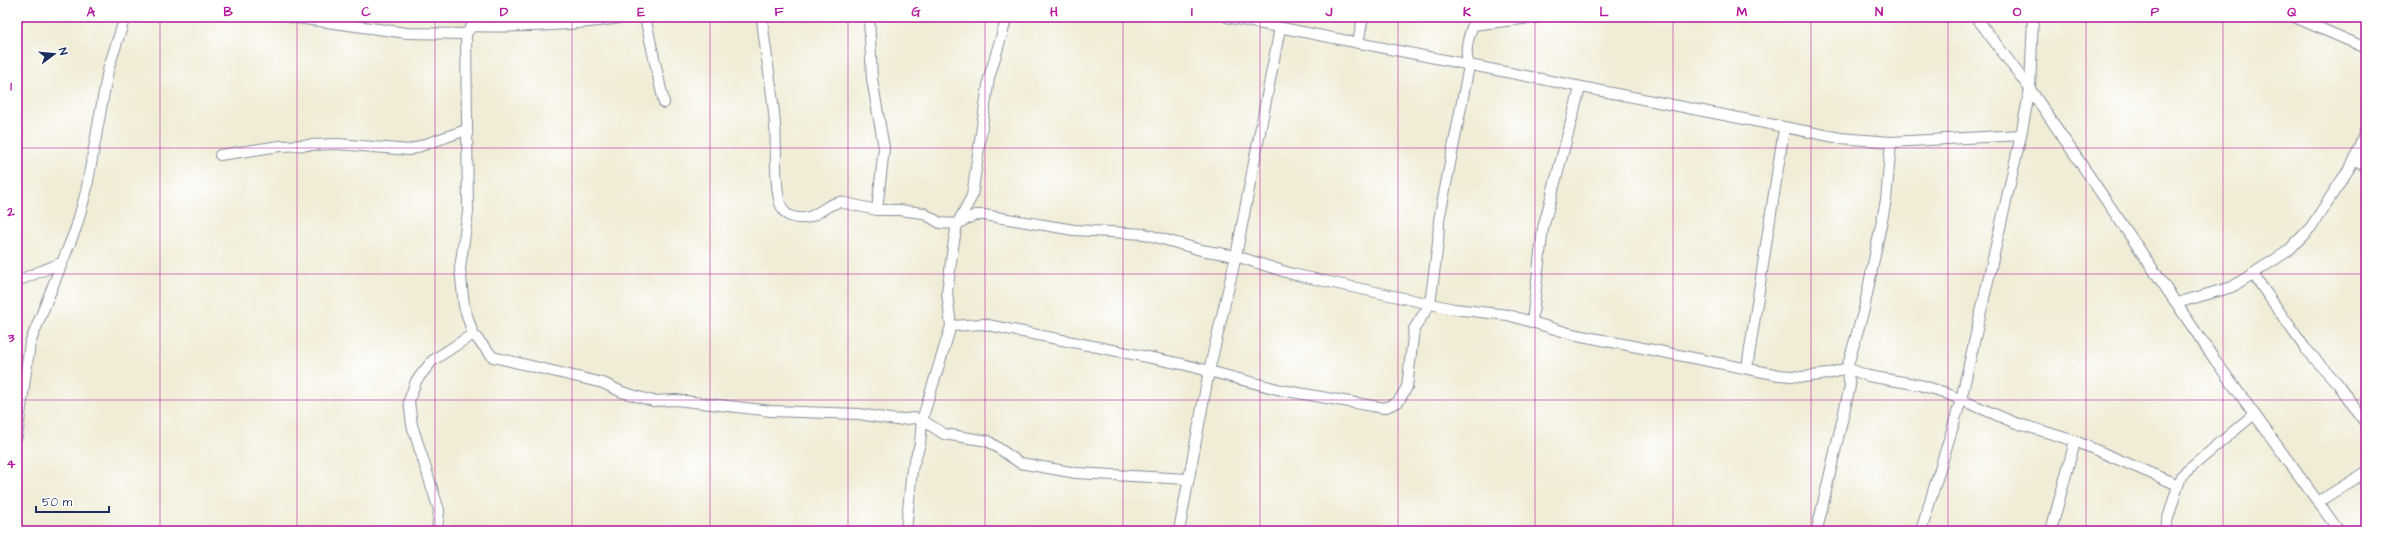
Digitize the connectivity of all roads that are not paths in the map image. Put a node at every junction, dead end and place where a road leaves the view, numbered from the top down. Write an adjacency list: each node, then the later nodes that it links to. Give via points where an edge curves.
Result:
1 (125, 17): 35 (street, via 108,70 86,192 76,228)
2 (290, 17): 17 (street, via 408,33)
3 (627, 17): 14 (street, via 505,27)
4 (645, 17): 23 (street)
5 (762, 17): 32 (street, via 775,125 776,181 782,208 790,216 801,218 813,217 835,202)
6 (869, 17): 32 (street, via 872,79 884,148)
7 (1007, 17): 33 (street, via 989,78 972,196)
8 (1227, 17): 16 (street)
9 (1362, 17): 18 (street)
10 (1539, 17): 15 (street)
11 (1976, 17): 22 (street)
12 (2033, 17): 22 (street)
13 (2294, 17): 19 (street)
14 (472, 21): 17 (street)
15 (1474, 21): 20 (street, via 1467,41)
16 (1274, 23): 18 (street); 34 (street)
17 (466, 34): 26 (street)
18 (1358, 43): 20 (street)
19 (2366, 48)
20 (1469, 66): 21 (street); 39 (street, via 1439,220)
21 (1580, 88): 25 (street); 40 (street, via 1543,228)
22 (2030, 89): 27 (street); 38 (street)
23 (664, 103)
24 (2366, 128): 30 (street)
25 (1784, 129): 28 (street, via 1840,138); 43 (street)
26 (466, 130): 29 (street, via 408,150 338,144 280,146); 42 (street, via 468,212 460,268 464,306)
27 (2021, 135): 28 (street); 46 (street)
28 (1891, 142): 44 (street, via 1886,200 1864,309)
29 (220, 155)
30 (2354, 161): 31 (street); 36 (street, via 2311,226 2288,251)
31 (2366, 166)
32 (876, 210): 33 (street, via 923,213 940,223)
33 (957, 224): 34 (street, via 975,215 984,215 1074,230 1145,234 1201,250); 41 (street, via 947,293)
34 (1236, 256): 39 (street, via 1292,274); 45 (street)
35 (61, 263): 37 (street); 50 (street, via 30,343)
36 (2253, 274): 38 (street, via 2232,287); 49 (street, via 2305,348 2338,384)
37 (17, 281)
38 (2177, 303): 47 (street)
39 (1430, 304): 40 (street, via 1508,315); 45 (street, via 1414,329 1407,386 1398,402 1392,406 1372,407 1296,393)
40 (1532, 322): 43 (street, via 1611,343)
41 (951, 326): 45 (street, via 983,324 1130,352); 48 (street)
42 (473, 334): 48 (street, via 493,357 603,383 622,392 653,401 676,400 771,411 859,414 896,420); 57 (street, via 432,362 416,381 410,401 409,414 439,510)
43 (1747, 368): 44 (street, via 1779,375 1804,376 1828,374)
44 (1847, 368): 46 (street, via 1868,376 1920,385); 56 (street, via 1850,386)
45 (1209, 371): 53 (street)
46 (1961, 400): 51 (street, via 2014,422); 60 (street)
47 (2254, 414): 54 (street, via 2184,473); 55 (street)
48 (922, 420): 53 (street, via 944,434 988,441 1020,462 1076,474); 58 (street, via 920,444 912,469)
49 (2366, 424)
50 (17, 436)
51 (2075, 441): 54 (street); 61 (street)
52 (2366, 472): 55 (street)
53 (1188, 479): 59 (street)
54 (2178, 485): 62 (street)
55 (2318, 502): 63 (street)
56 (1817, 530)
57 (437, 531)
58 (906, 531)
59 (1179, 531)
60 (1921, 531)
61 (2052, 531)
62 (2164, 531)
63 (2339, 531)

